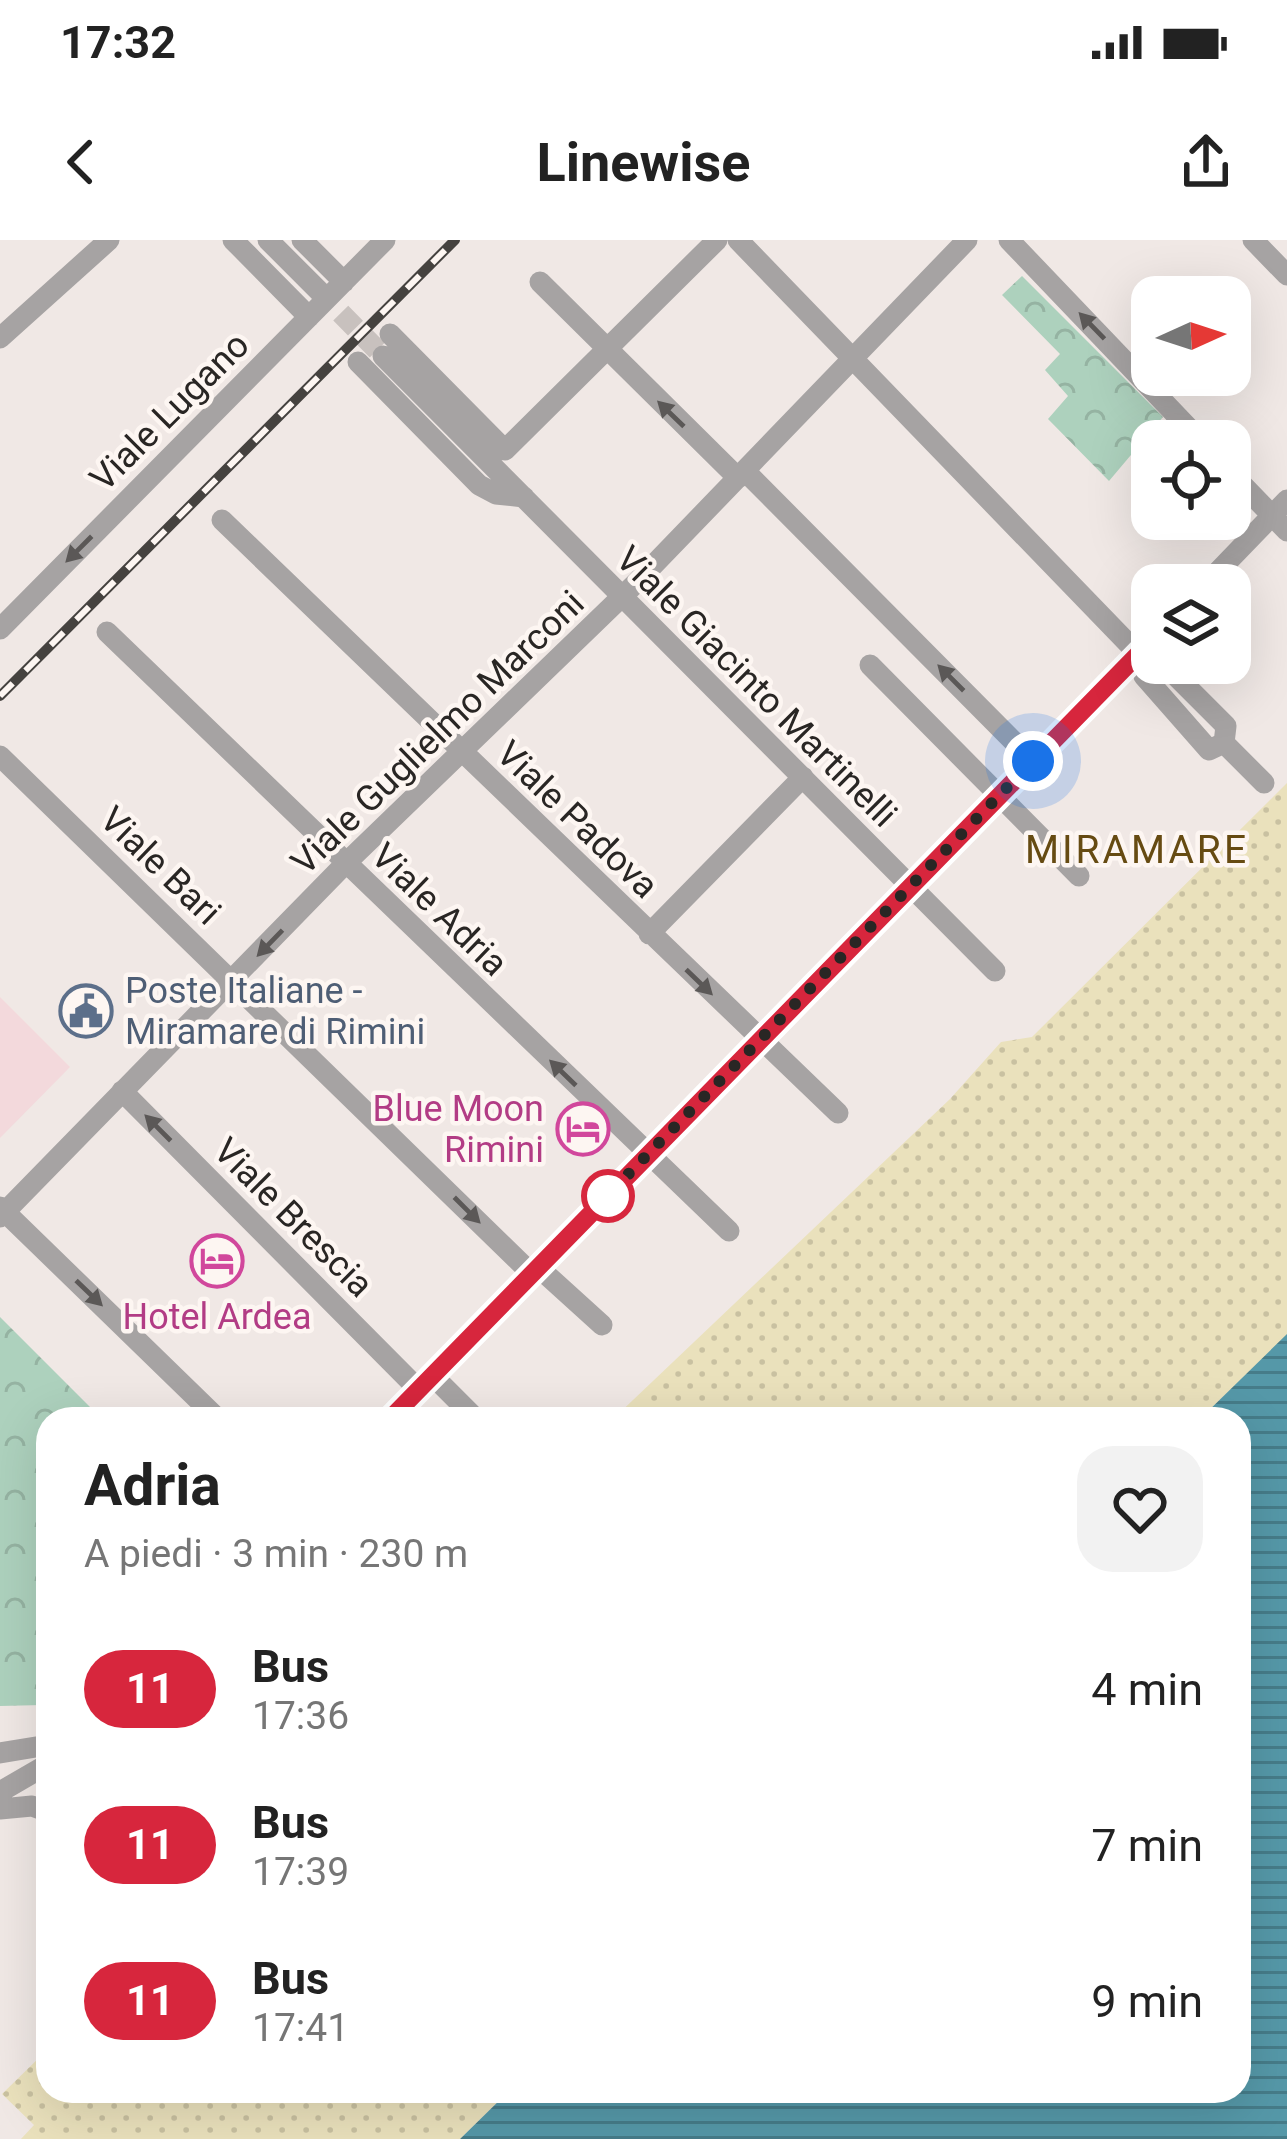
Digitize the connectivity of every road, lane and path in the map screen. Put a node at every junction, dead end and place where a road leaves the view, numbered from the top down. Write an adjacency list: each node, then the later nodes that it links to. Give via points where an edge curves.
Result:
1 (109, 240): 16 (street)
2 (233, 240): 15 (street)
3 (268, 240): 14 (street)
4 (302, 240): 12 (street)
5 (385, 240): 12 (street, Viale Lugano)
6 (717, 240): 17 (street)
7 (738, 240): 18 (street)
8 (968, 240): 18 (street, Viale Guglielmo Marconi)
9 (1009, 240): 20 (street, one-way to 9)
10 (1252, 240): 11 (street)
11 (1287, 275)
12 (344, 282): 15 (street, Viale Lugano)
13 (540, 282): 17 (street)
14 (319, 291)
15 (309, 317): 28 (street, Viale Lugano, one-way to 28)
16 (0, 338)
17 (604, 350): 21 (street, one-way to 17); 23 (street, Viale Giacinto Martinelli, via 505,450 386,345)
18 (853, 358): 21 (street, Viale Guglielmo Marconi); 30 (street)
19 (358, 362): 23 (street, Viale Giacinto Martinelli, via 479,485)
20 (1181, 420)
21 (742, 475): 27 (street, Viale Guglielmo Marconi); 36 (street, one-way to 21)
22 (1251, 490): 24 (street)
23 (524, 497): 27 (street, Viale Giacinto Martinelli)
24 (1282, 516): 26 (street)
25 (222, 520): 34 (street, Viale Padova)
26 (1228, 564)
27 (622, 596): 34 (street, Viale Guglielmo Marconi); 37 (street, Viale Giacinto Martinelli)
28 (0, 629)
29 (107, 632): 40 (street, Viale Adria)
30 (1131, 641)
31 (870, 665): 39 (street)
32 (1140, 684): 36 (street)
33 (1169, 684): 38 (street, via 1209,750 1224,743)
34 (464, 754): 40 (street, Viale Guglielmo Marconi); 43 (street, Viale Padova)
35 (0, 757): 45 (street, Viale Bari)
36 (1033, 761): 39 (street)
37 (803, 777): 42 (street, Viale Giacinto Martinelli); 43 (street)
38 (1264, 783)
39 (998, 796): 41 (street); 42 (street)
40 (345, 864): 45 (street, Viale Guglielmo Marconi, one-way to 45); 49 (street, Viale Adria, one-way to 40)
41 (1079, 876)
42 (910, 887): 44 (street, Viale Giacinto Martinelli); 46 (street)
43 (649, 934): 46 (street, Viale Padova, one-way to 46)
44 (995, 971)
45 (233, 981): 47 (street, Viale Guglielmo Marconi); 52 (street, Viale Bari, one-way to 52)
46 (758, 1039): 48 (street, Viale Padova); 49 (street)
47 (122, 1091): 50 (street, Viale Guglielmo Marconi); 54 (street, Viale Brescia, one-way to 47)
48 (838, 1113)
49 (648, 1154): 51 (street, Viale Adria); 52 (street)
50 (2, 1212): 55 (street, one-way to 55)
51 (729, 1231)
52 (535, 1270): 53 (street, Viale Bari); 54 (street)
53 (602, 1325)
54 (425, 1382): 56 (street); 57 (street, Viale Brescia)
55 (205, 1407)
56 (401, 1407)
57 (459, 1407)
58 (36, 1747): 59 (street)
59 (0, 1753)
60 (36, 1771): 61 (street)
61 (0, 1792)
62 (36, 1808): 63 (street)
63 (0, 1809)

